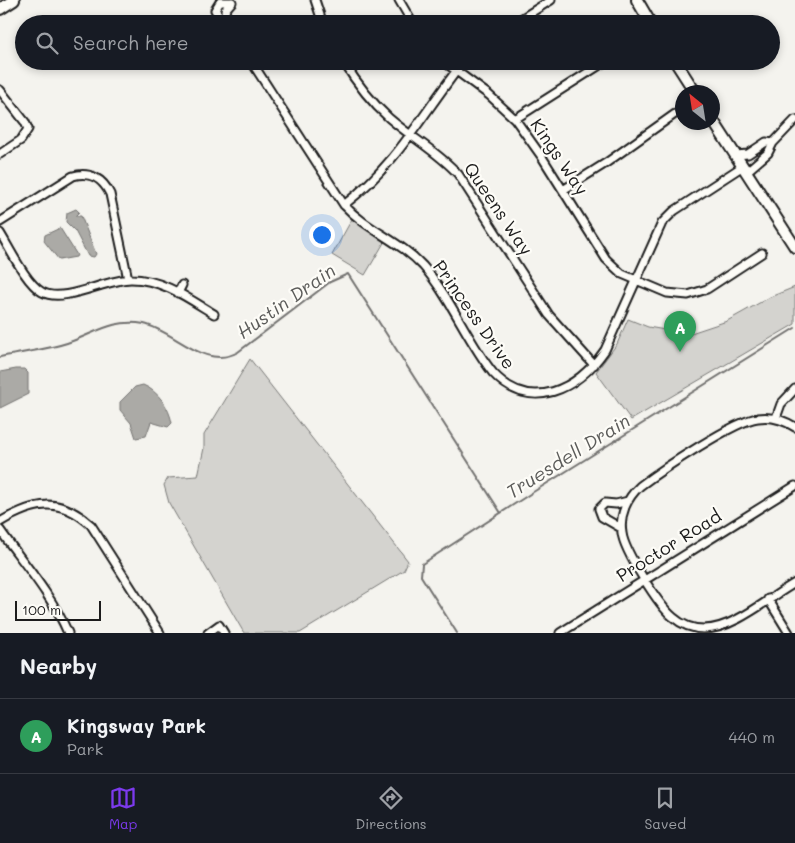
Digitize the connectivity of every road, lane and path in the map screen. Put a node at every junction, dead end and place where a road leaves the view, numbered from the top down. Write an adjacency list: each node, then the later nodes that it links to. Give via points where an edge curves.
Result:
1 (14, 0): 7 (street)
2 (315, 0): 9 (street)
3 (399, 0): 10 (street)
4 (551, 0): 11 (street)
5 (637, 0): 12 (street)
6 (233, 1): 8 (street)
7 (0, 9)
8 (224, 15)
9 (320, 15)
10 (408, 15)
11 (528, 15)
12 (646, 15)
13 (257, 70): 30 (street, Princess Drive)
14 (350, 70): 24 (street, Queens Way, via 375,104)
15 (592, 70): 21 (street)
16 (681, 70): 18 (street)
17 (456, 71): 21 (street, Kings Way); 24 (street)
18 (690, 85)
19 (0, 90): 26 (street, via 28,129 22,140)
20 (675, 114): 29 (street)
21 (515, 119): 29 (street, Kings Way)
22 (795, 120): 25 (street, Princess Drive)
23 (719, 130): 27 (street)
24 (411, 135): 30 (street, via 380,173); 40 (street, Queens Way, via 458,174 549,315)
25 (772, 143): 27 (street, Princess Drive, via 766,142 748,154); 28 (street, Princess Drive, via 768,153)
26 (0, 154)
27 (736, 156): 28 (street)
28 (744, 169): 33 (street); 36 (street, Princess Drive, via 666,217)
29 (563, 190): 36 (street, Kings Way, via 608,262 622,274)
30 (344, 205): 40 (street, Princess Drive, via 363,223 404,249 423,266 489,368 506,385 529,394 552,393 573,383)
31 (0, 222): 35 (street, via 73,176 92,175 104,183 110,194)
32 (0, 233): 35 (street, via 32,284 47,294 62,295)
33 (795, 247)
34 (762, 253): 36 (street, Kings Way, via 706,289 688,295 667,293)
35 (128, 279): 38 (street, via 156,282)
36 (636, 280): 40 (street, Princess Drive, via 605,350)
37 (182, 285): 38 (street)
38 (178, 293): 39 (street)
39 (214, 314)
40 (594, 365)
41 (795, 388): 42 (street, via 781,404)
42 (776, 418): 43 (street); 45 (street, via 739,423 646,482)
43 (795, 427)
44 (795, 486): 49 (street, Proctor Road)
45 (628, 501): 47 (street); 47 (street, via 605,503 599,509 602,517)
46 (0, 522): 53 (street, via 24,508 38,505 54,505 78,513 91,525)
47 (621, 528): 49 (street, via 627,549)
48 (0, 530): 52 (street, via 39,581)
49 (645, 579): 51 (street, via 669,614 696,628 726,624); 56 (street, Proctor Road)
50 (795, 582): 51 (street)
51 (768, 599): 57 (street)
52 (68, 633)
53 (160, 633)
54 (208, 633): 55 (street, via 220,625)
55 (224, 633)
56 (560, 633)
57 (789, 633)

